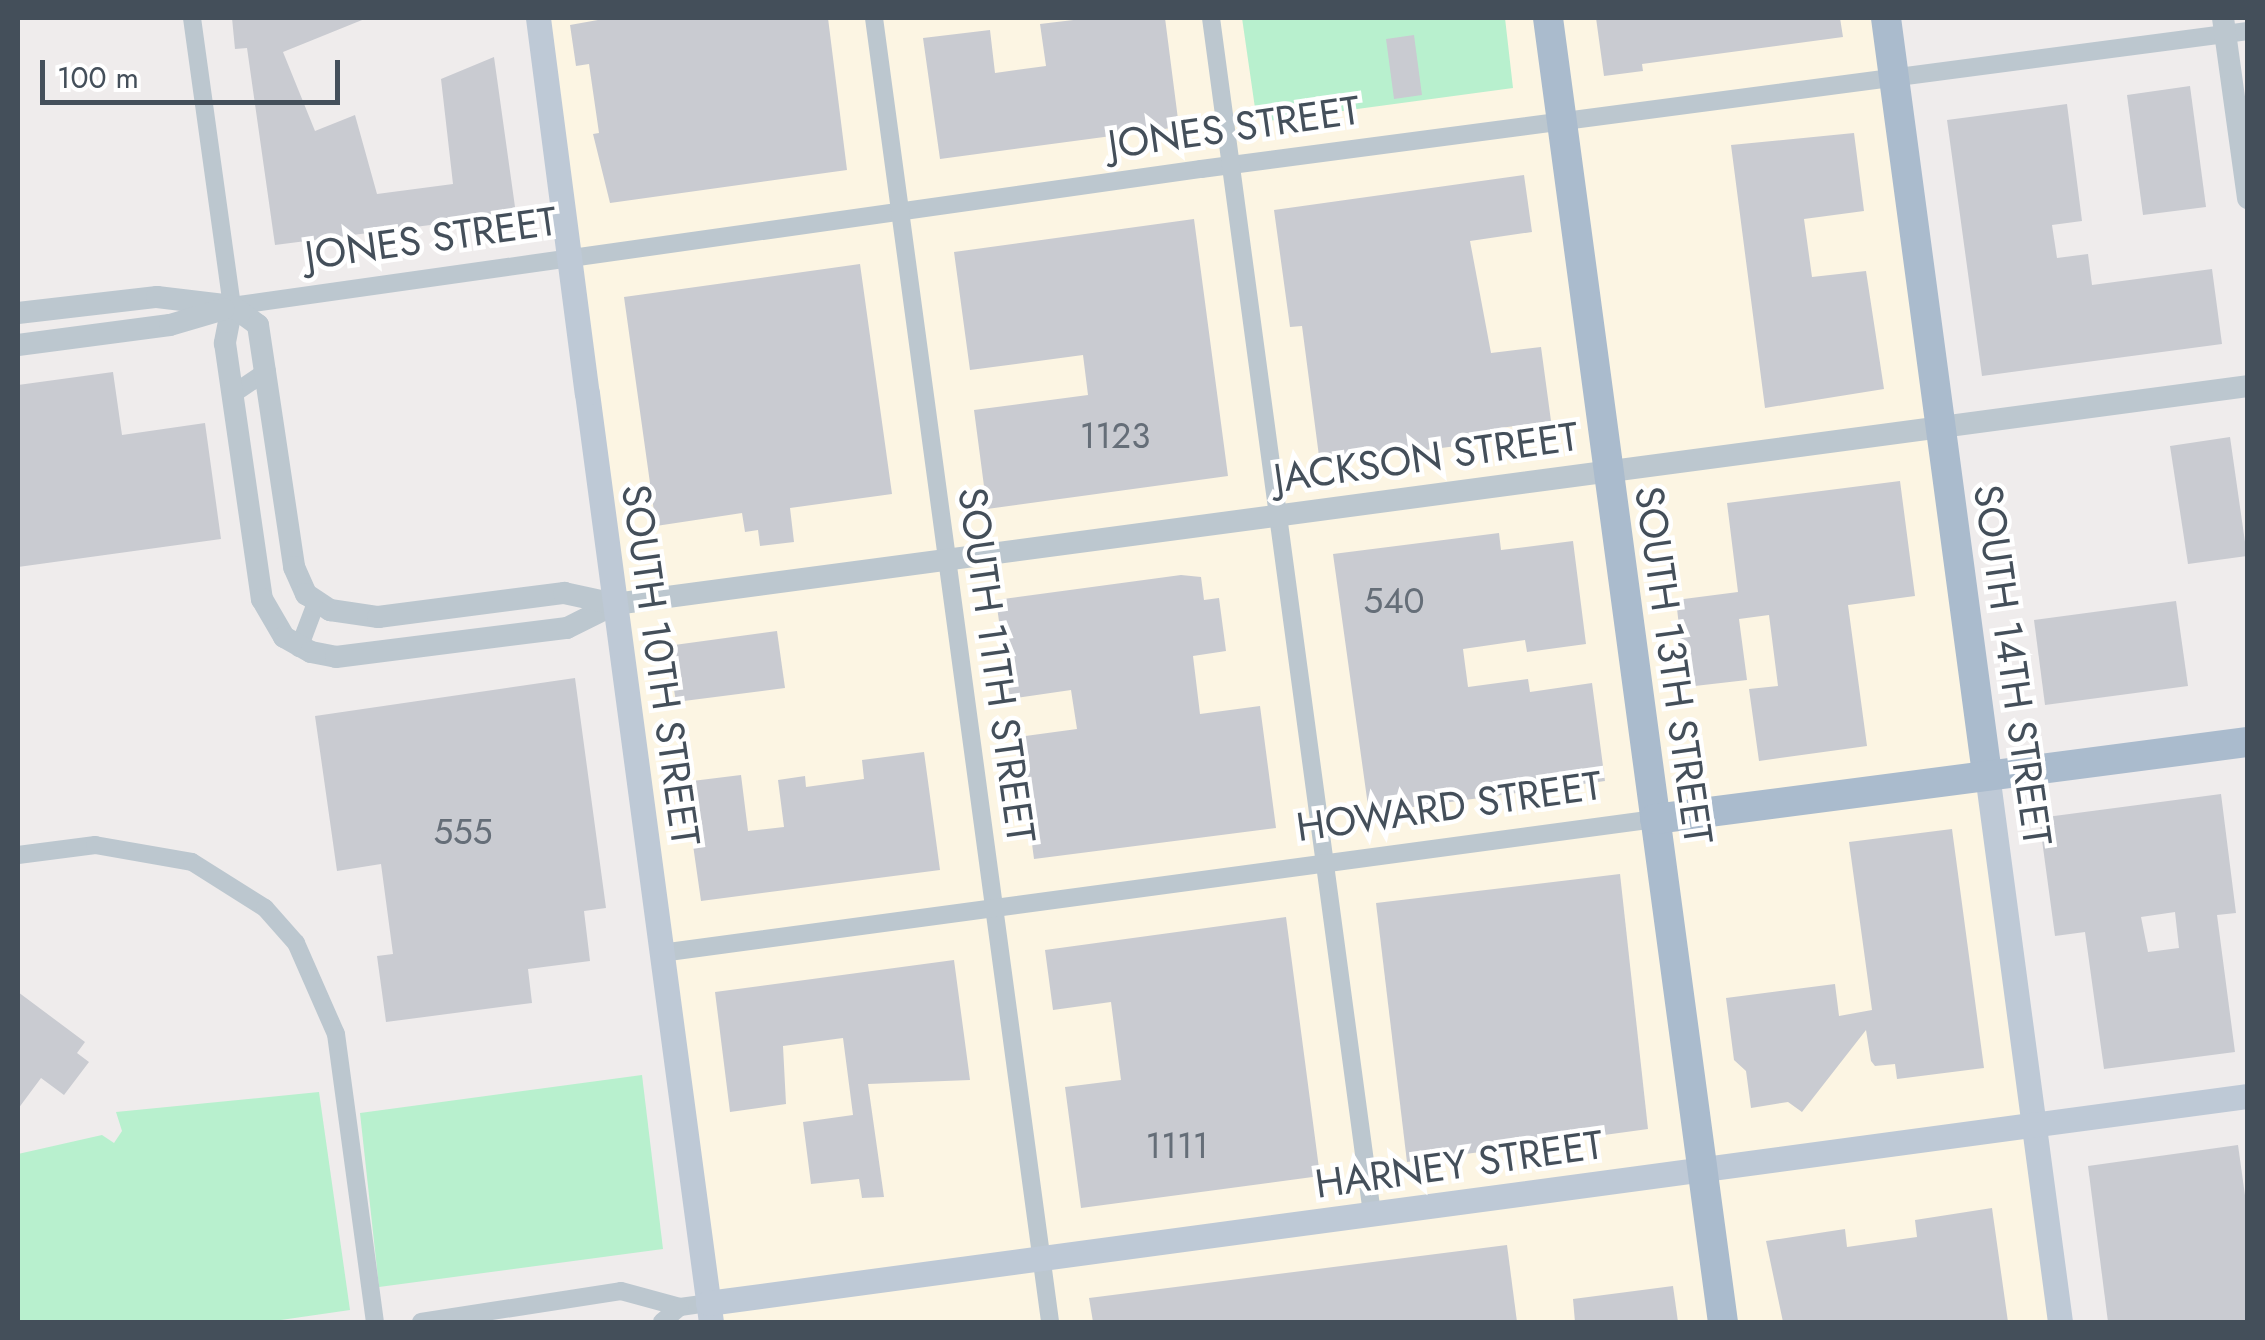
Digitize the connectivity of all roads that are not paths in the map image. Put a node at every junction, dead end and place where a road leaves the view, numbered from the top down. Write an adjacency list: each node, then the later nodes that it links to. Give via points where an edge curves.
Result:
1 (192, 18): 13 (street)
2 (538, 18): 24 (main road, SOUTH 10TH STREET, bridge)
3 (874, 18): 12 (street, SOUTH 11TH STREET)
4 (1211, 18): 10 (street)
5 (1548, 18): 9 (main road, SOUTH 13TH STREET)
6 (1886, 18): 8 (main road, SOUTH 14TH STREET)
7 (2232, 28): 8 (street, JONES STREET); 11 (street)
8 (1894, 77): 9 (street, JONES STREET); 19 (main road, SOUTH 14TH STREET)
9 (1564, 120): 10 (street, JONES STREET); 20 (main road, SOUTH 13TH STREET)
10 (1231, 165): 12 (street, JONES STREET); 21 (street)
11 (2248, 198)
12 (900, 210): 13 (street, JONES STREET); 22 (street, SOUTH 11TH STREET)
13 (232, 306): 14 (street, JONES STREET, via 157,297); 15 (street, JONES STREET, via 170,325); 16 (street, via 258,325); 18 (street, via 226,342)
14 (18, 313)
15 (18, 345)
16 (267, 371): 18 (street); 23 (street, via 294,567)
17 (2248, 386): 19 (street, JACKSON STREET)
18 (232, 394): 25 (street, via 262,600 272,622)
19 (1940, 427): 20 (street, JACKSON STREET); 27 (main road, SOUTH 14TH STREET)
20 (1608, 470): 21 (street, JACKSON STREET); 28 (main road, SOUTH 13TH STREET)
21 (1278, 515): 22 (street, JACKSON STREET); 30 (street)
22 (947, 558): 24 (street, JACKSON STREET); 31 (street, SOUTH 11TH STREET)
23 (316, 603): 24 (street, JACKSON STREET, via 358,617 564,593); 25 (street)
24 (615, 604): 25 (street, JACKSON STREET, via 567,628 356,655); 32 (main road, SOUTH 10TH STREET)
25 (299, 648)
26 (2248, 742): 27 (main road, HOWARD STREET)
27 (1987, 774): 28 (main road, HOWARD STREET); 34 (main road, SOUTH 14TH STREET)
28 (1655, 819): 30 (street, HOWARD STREET); 35 (main road, SOUTH 13TH STREET)
29 (18, 855): 40 (street, via 95,844 192,862 264,908 296,943 336,1034)
30 (1325, 864): 31 (street, HOWARD STREET); 36 (street)
31 (994, 908): 32 (street, HOWARD STREET); 37 (street, SOUTH 11TH STREET)
32 (662, 953): 39 (main road, SOUTH 10TH STREET)
33 (2248, 1096): 34 (main road, HARNEY STREET)
34 (2034, 1124): 35 (main road, HARNEY STREET); 45 (main road, SOUTH 14TH STREET)
35 (1702, 1169): 36 (main road, HARNEY STREET); 44 (main road, SOUTH 13TH STREET)
36 (1372, 1214): 37 (main road, HARNEY STREET)
37 (1041, 1258): 39 (main road, HARNEY STREET); 43 (street, SOUTH 11TH STREET)
38 (680, 1307): 39 (street, HARNEY STREET); 41 (street, HARNEY STREET, via 622,1290); 42 (street)
39 (709, 1313)
40 (374, 1322)
41 (421, 1322)
42 (662, 1322)
43 (1050, 1322)
44 (1723, 1322)
45 (2060, 1322)

